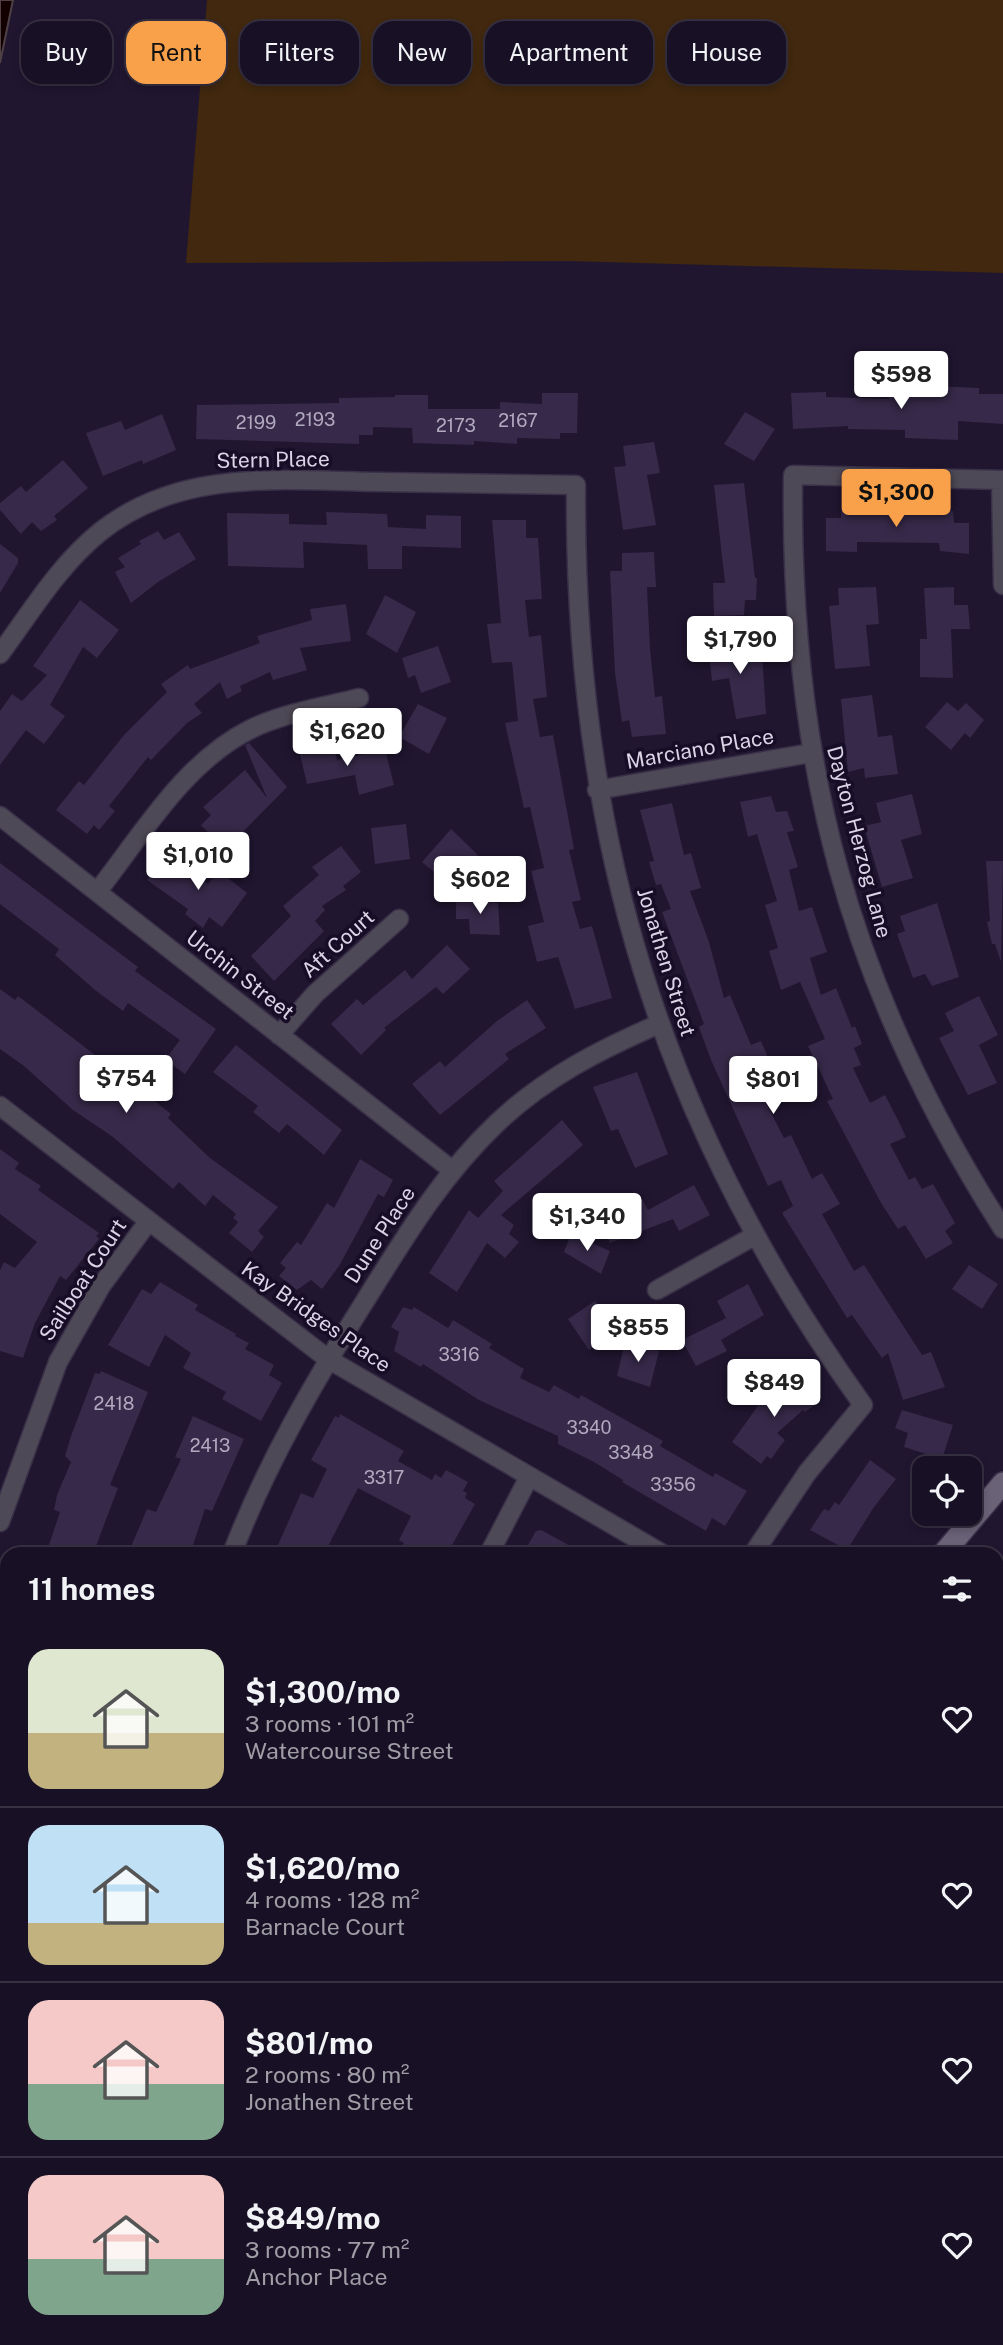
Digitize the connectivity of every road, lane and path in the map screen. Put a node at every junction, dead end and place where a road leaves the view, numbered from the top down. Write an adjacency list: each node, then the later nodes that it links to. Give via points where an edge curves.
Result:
1 (1002, 480): 3 (street); 6 (street, Dayton Herzog Lane, via 793,475 795,621)
2 (576, 485): 4 (street, Stern Place, via 252,480 186,489 127,513 93,538 55,579); 7 (street, Jonathen Street, via 579,643)
3 (1003, 585)
4 (0, 654)
5 (359, 698): 9 (street, via 277,719 225,745 180,787)
6 (811, 753): 7 (street, Marciano Place); 16 (street, Dayton Herzog Lane, via 840,880 883,1003 938,1121)
7 (597, 790): 11 (street, Jonathen Street, via 630,933)
8 (0, 817): 9 (street, Urchin Street)
9 (97, 892): 12 (street, Urchin Street)
10 (399, 919): 12 (street, Aft Court, via 332,978)
11 (659, 1024): 14 (street, Dune Place, via 616,1042 536,1091); 17 (street, Jonathen Street, via 718,1166)
12 (279, 1035): 14 (street, Urchin Street)
13 (0, 1106): 15 (street, Kay Bridges Place)
14 (452, 1170): 19 (street, Dune Place)
15 (148, 1222): 19 (street, Kay Bridges Place); 22 (street, Sailboat Court, via 101,1286 58,1362)
16 (1003, 1229)
17 (754, 1236): 18 (street); 26 (street, Jonathen Street, via 793,1303 863,1405 807,1473)
18 (657, 1290)
19 (328, 1359): 20 (street, Kay Bridges Place); 23 (street, Dune Place, via 268,1468)
20 (529, 1477): 24 (street); 25 (street, Kay Bridges Place)
21 (1003, 1483): 27 (street)
22 (0, 1522)
23 (235, 1547)
24 (493, 1547)
25 (651, 1547)
26 (758, 1547)
27 (949, 1547)

